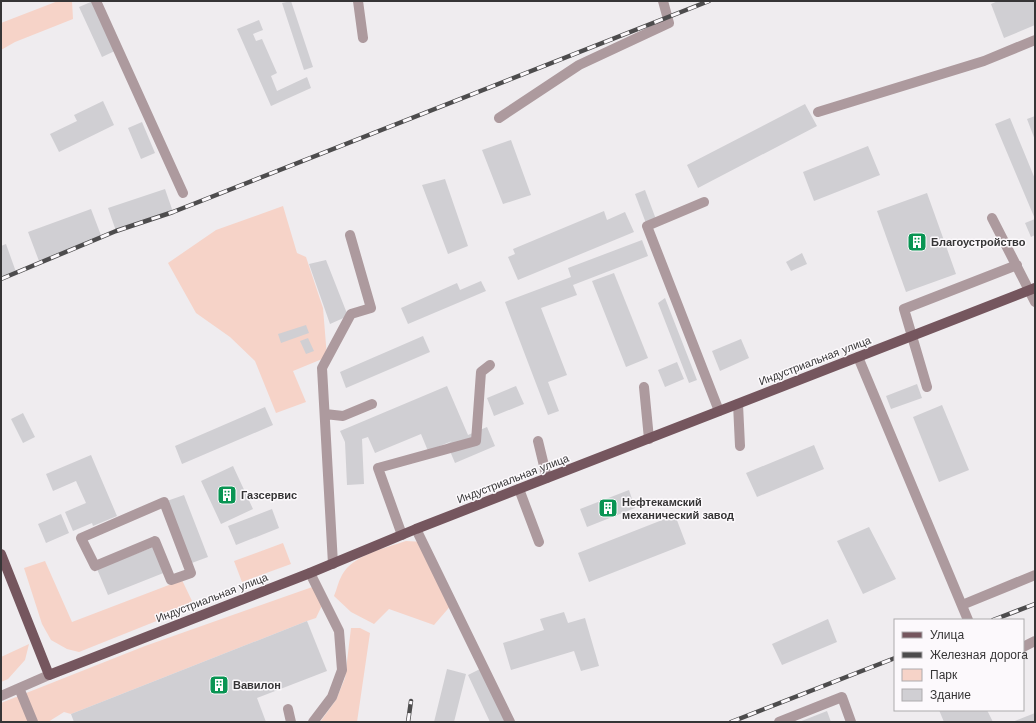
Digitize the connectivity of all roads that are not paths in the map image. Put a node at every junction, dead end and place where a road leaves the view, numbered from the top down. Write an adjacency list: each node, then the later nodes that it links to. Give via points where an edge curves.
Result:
1 (96, 1): 8 (street)
2 (358, 1): 4 (street)
3 (663, 1): 7 (street, via 670,23 579,65)
4 (363, 38)
5 (1035, 40): 6 (street, via 984,61)
6 (818, 112)
7 (500, 118)
8 (183, 193)
9 (704, 202): 22 (street, via 647,226)
10 (992, 218): 12 (street)
11 (350, 235): 23 (street, via 371,308 351,314 322,368)
12 (1017, 266): 13 (street); 15 (street, via 904,309)
13 (1032, 289): 14 (street); 15 (main road, Индустриальная улица)
14 (1035, 302)
15 (912, 336): 16 (main road, Индустриальная улица); 19 (street)
16 (858, 358): 21 (main road, Индустриальная улица); 37 (street)
17 (490, 365): 30 (street, via 481,372 476,441 378,468)
18 (644, 387): 24 (street)
19 (927, 387)
20 (372, 404): 23 (street, via 343,416)
21 (738, 404): 22 (main road, Индустриальная улица); 26 (street)
22 (719, 412): 24 (main road, Индустриальная улица)
23 (325, 414): 33 (street)
24 (649, 439): 27 (main road, Индустриальная улица)
25 (538, 441): 27 (street)
26 (740, 446)
27 (547, 478): 28 (main road, Индустриальная улица)
28 (518, 489): 29 (main road, Индустриальная улица); 31 (street)
29 (416, 529): 30 (main road, Индустриальная улица); 48 (street)
30 (402, 535): 33 (main road, Индустриальная улица)
31 (538, 542)
32 (1, 554): 41 (main road)
33 (333, 564): 35 (main road, Индустриальная улица)
34 (95, 566): 34 (street, via 81,538 164,502 191,573 170,580 156,541)
35 (310, 573): 41 (main road, Индустриальная улица); 47 (street, via 339,632 342,670 332,698)
36 (1035, 575): 37 (street)
37 (962, 605): 38 (street)
38 (968, 619)
39 (1035, 641): 40 (street)
40 (1024, 646)
41 (49, 675): 42 (street, Индустриальная улица)
42 (19, 688): 43 (street, Индустриальная улица); 45 (street)
43 (1, 696)
44 (288, 709): 46 (street)
45 (33, 722)
46 (291, 722)
47 (313, 722)
48 (510, 722)
49 (779, 722): 50 (street, via 842,697)
50 (851, 722)

